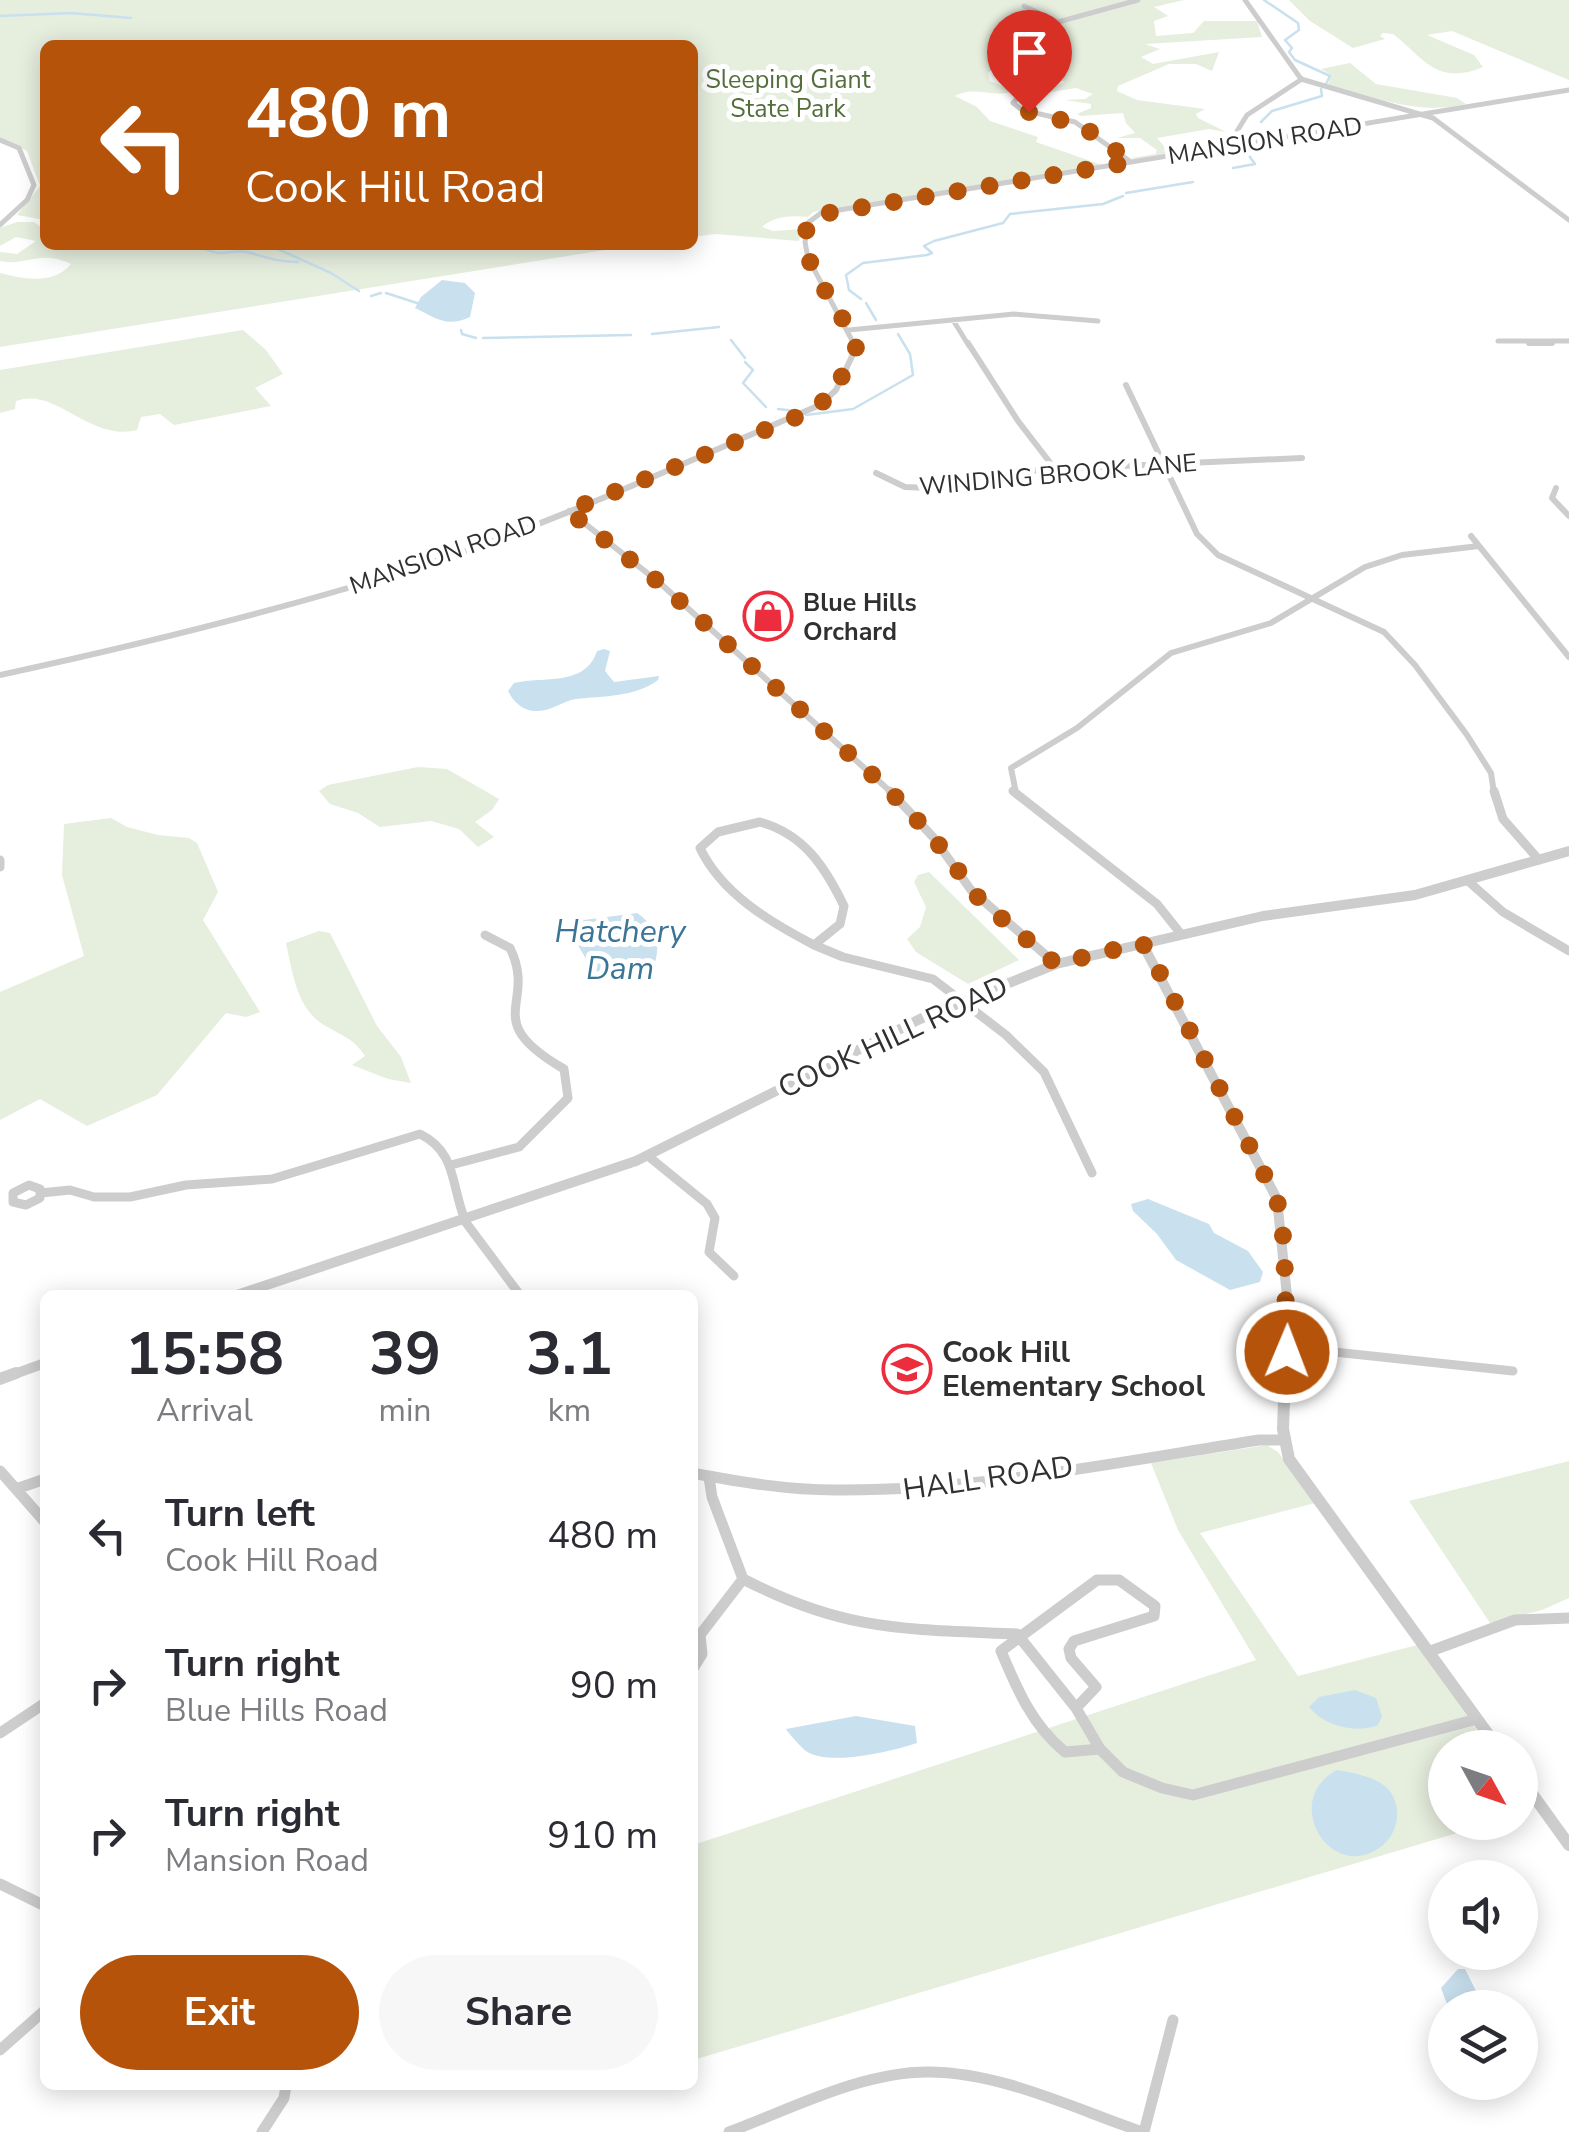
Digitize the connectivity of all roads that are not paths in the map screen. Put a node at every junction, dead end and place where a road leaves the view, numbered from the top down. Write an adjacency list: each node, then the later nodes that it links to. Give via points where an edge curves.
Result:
1 (1138, 0): 3 (street, via 1058,22)
2 (1246, 0): 4 (street)
3 (1024, 6)
4 (1302, 79): 7 (street); 9 (street, via 1240,122)
5 (1050, 84): 10 (street, via 1013,103 1081,125)
6 (1569, 90): 7 (street, MANSION ROAD)
7 (1423, 114): 9 (street, MANSION ROAD); 11 (street)
8 (0, 140): 12 (street, via 19,148 34,185 28,200)
9 (1228, 146): 10 (street, MANSION ROAD)
10 (1131, 162): 15 (street, MANSION ROAD, via 816,215 806,253)
11 (1569, 220)
12 (0, 225)
13 (953, 320): 14 (street, via 1014,314); 15 (street); 21 (street)
14 (1098, 320)
15 (849, 330): 24 (street, MANSION ROAD, via 856,353 820,405)
16 (1498, 341): 17 (street)
17 (1569, 341)
18 (1126, 386): 20 (street)
19 (1302, 458): 20 (street, WINDING BROOK LANE)
20 (1166, 463): 21 (street, WINDING BROOK LANE); 28 (street, via 1198,534 1218,555)
21 (1055, 469): 22 (street, WINDING BROOK LANE, via 930,488 906,487)
22 (876, 473)
23 (1556, 488): 25 (street, via 1552,498)
24 (568, 511): 30 (street, MANSION ROAD, via 376,580 138,646); 40 (street, via 661,584 887,788 980,900)
25 (1569, 516)
26 (1471, 536): 27 (street)
27 (1479, 546): 28 (street, via 1402,555); 29 (street)
28 (1309, 598): 31 (street, via 1270,624 1171,653 1077,728 1011,768); 33 (street, via 1384,632 1415,664 1491,773 1503,819)
29 (1569, 657)
30 (0, 674)
31 (1013, 792): 36 (street, via 1156,904)
32 (1569, 851): 33 (street, COOK HILL ROAD)
33 (1539, 860): 34 (street, COOK HILL ROAD)
34 (1468, 881): 36 (street, COOK HILL ROAD); 39 (street, via 1503,912)
35 (485, 934): 43 (street, via 514,954 515,1024 532,1050 564,1069 568,1098 519,1147)
36 (1181, 934): 37 (street, COOK HILL ROAD)
37 (1142, 943): 40 (street, COOK HILL ROAD); 50 (street, via 1277,1199)
38 (814, 945): 38 (street, via 721,882 703,857 705,839 760,822 810,850 844,906 840,924); 41 (street, via 922,974)
39 (1569, 951)
40 (1056, 964): 41 (street, COOK HILL ROAD)
41 (963, 1000): 42 (street, COOK HILL ROAD); 44 (street, via 1044,1072)
42 (648, 1156): 46 (street, COOK HILL ROAD); 47 (street, via 708,1204 715,1218 709,1252)
43 (451, 1165): 45 (street, via 436,1140 420,1134 272,1179 130,1198); 46 (street)
44 (1092, 1173)
45 (41, 1194)
46 (465, 1220): 48 (street, COOK HILL ROAD); 49 (street)
47 (734, 1276)
48 (253, 1290)
49 (516, 1290)
50 (1287, 1347): 52 (street); 54 (street)
51 (40, 1364): 53 (street)
52 (1514, 1372)
53 (0, 1379)
54 (1284, 1440): 57 (street, HALL ROAD, via 893,1492 830,1492); 65 (street, via 1306,1485)
55 (0, 1471): 59 (street)
56 (698, 1474): 57 (street, HALL ROAD)
57 (709, 1477): 61 (street)
58 (40, 1481): 59 (street)
59 (16, 1490): 60 (street)
60 (40, 1516)
61 (743, 1579): 63 (street); 64 (street, via 841,1620)
62 (1569, 1618): 65 (street, via 1526,1618)
63 (698, 1634)
64 (1017, 1634): 67 (street); 67 (street, via 1045,1622 1097,1578 1114,1576 1155,1606 1154,1616 1143,1622 1074,1641 1071,1658 1096,1687); 71 (street, via 1000,1651 1052,1744 1065,1752)
65 (1428, 1652): 68 (street)
66 (40, 1706): 70 (street)
67 (1076, 1708): 71 (street)
68 (1477, 1718): 69 (street); 71 (street, via 1194,1795 1124,1772)
69 (1485, 1730)
70 (0, 1733)
71 (1100, 1749)
72 (1538, 1802): 73 (street)
73 (1569, 1845)
74 (0, 1884): 75 (street)
75 (40, 1904)
76 (40, 2014): 78 (street)
77 (1173, 2020): 82 (street)
78 (0, 2050)
79 (285, 2090): 80 (street)
80 (262, 2132)
81 (729, 2132): 82 (street, via 924,2072 968,2076)
82 (1143, 2132)

